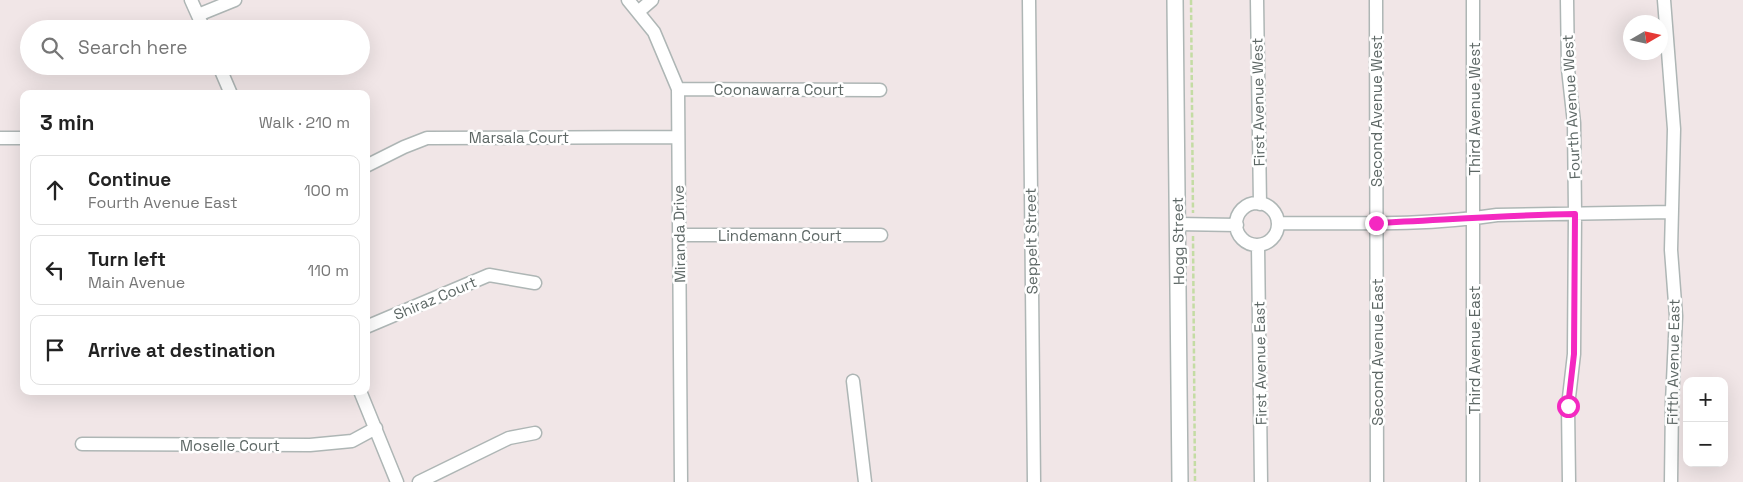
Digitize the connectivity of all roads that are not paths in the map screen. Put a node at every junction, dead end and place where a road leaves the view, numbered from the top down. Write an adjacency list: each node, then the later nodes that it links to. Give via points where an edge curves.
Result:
1 (191, 0): 13 (street)
2 (236, 0): 13 (street)
3 (628, 0): 12 (street, Miranda Drive)
4 (652, 0): 12 (street)
5 (1028, 0): 45 (street, Seppelt Street)
6 (1175, 0): 29 (street, Hogg Street)
7 (1256, 0): 23 (street, First Avenue West)
8 (1376, 0): 28 (street, Second Avenue West)
9 (1473, 0): 26 (street, Third Avenue West)
10 (1566, 0): 25 (street, Fourth Avenue West, via 1574,123)
11 (1664, 0): 24 (street, Fifth Avenue East, via 1673,106)
12 (638, 12): 16 (street, Miranda Drive, via 654,32)
13 (198, 15): 14 (street)
14 (200, 20)
15 (223, 75): 17 (street)
16 (678, 89): 18 (street, Coonawarra Court); 19 (street, Miranda Drive)
17 (229, 90)
18 (880, 90)
19 (677, 137): 22 (street, Marsala Court, via 428,138); 31 (street, Miranda Drive)
20 (0, 138): 21 (street)
21 (20, 138)
22 (370, 164)
23 (1260, 204): 27 (street, via 1272,210); 30 (street, via 1243,209)
24 (1672, 212): 25 (street); 51 (street, Fifth Avenue East, via 1676,316)
25 (1575, 214): 26 (street); 50 (street, Fourth Avenue West, via 1574,354 1568,406)
26 (1474, 218): 28 (street); 49 (street, Third Avenue East)
27 (1278, 223): 28 (street); 33 (street, via 1273,238)
28 (1376, 223): 48 (street, Second Avenue East)
29 (1178, 224): 30 (street); 46 (street, Hogg Street)
30 (1237, 225): 33 (street, via 1246,241)
31 (680, 235): 32 (street, Lindemann Court); 43 (street, Miranda Drive)
32 (881, 235)
33 (1258, 245): 47 (street, First Avenue East)
34 (535, 283): 35 (street, Shiraz Court, via 488,275)
35 (370, 325)
36 (853, 381): 44 (street)
37 (362, 395): 38 (street)
38 (376, 428): 40 (street, Moselle Court, via 352,441 310,445); 41 (street)
39 (535, 433): 42 (street, via 509,438)
40 (82, 444)
41 (398, 482)
42 (419, 482)
43 (681, 482)
44 (865, 482)
45 (1034, 482)
46 (1180, 482)
47 (1261, 482)
48 (1377, 482)
49 (1473, 482)
50 (1569, 482)
51 (1671, 482)

